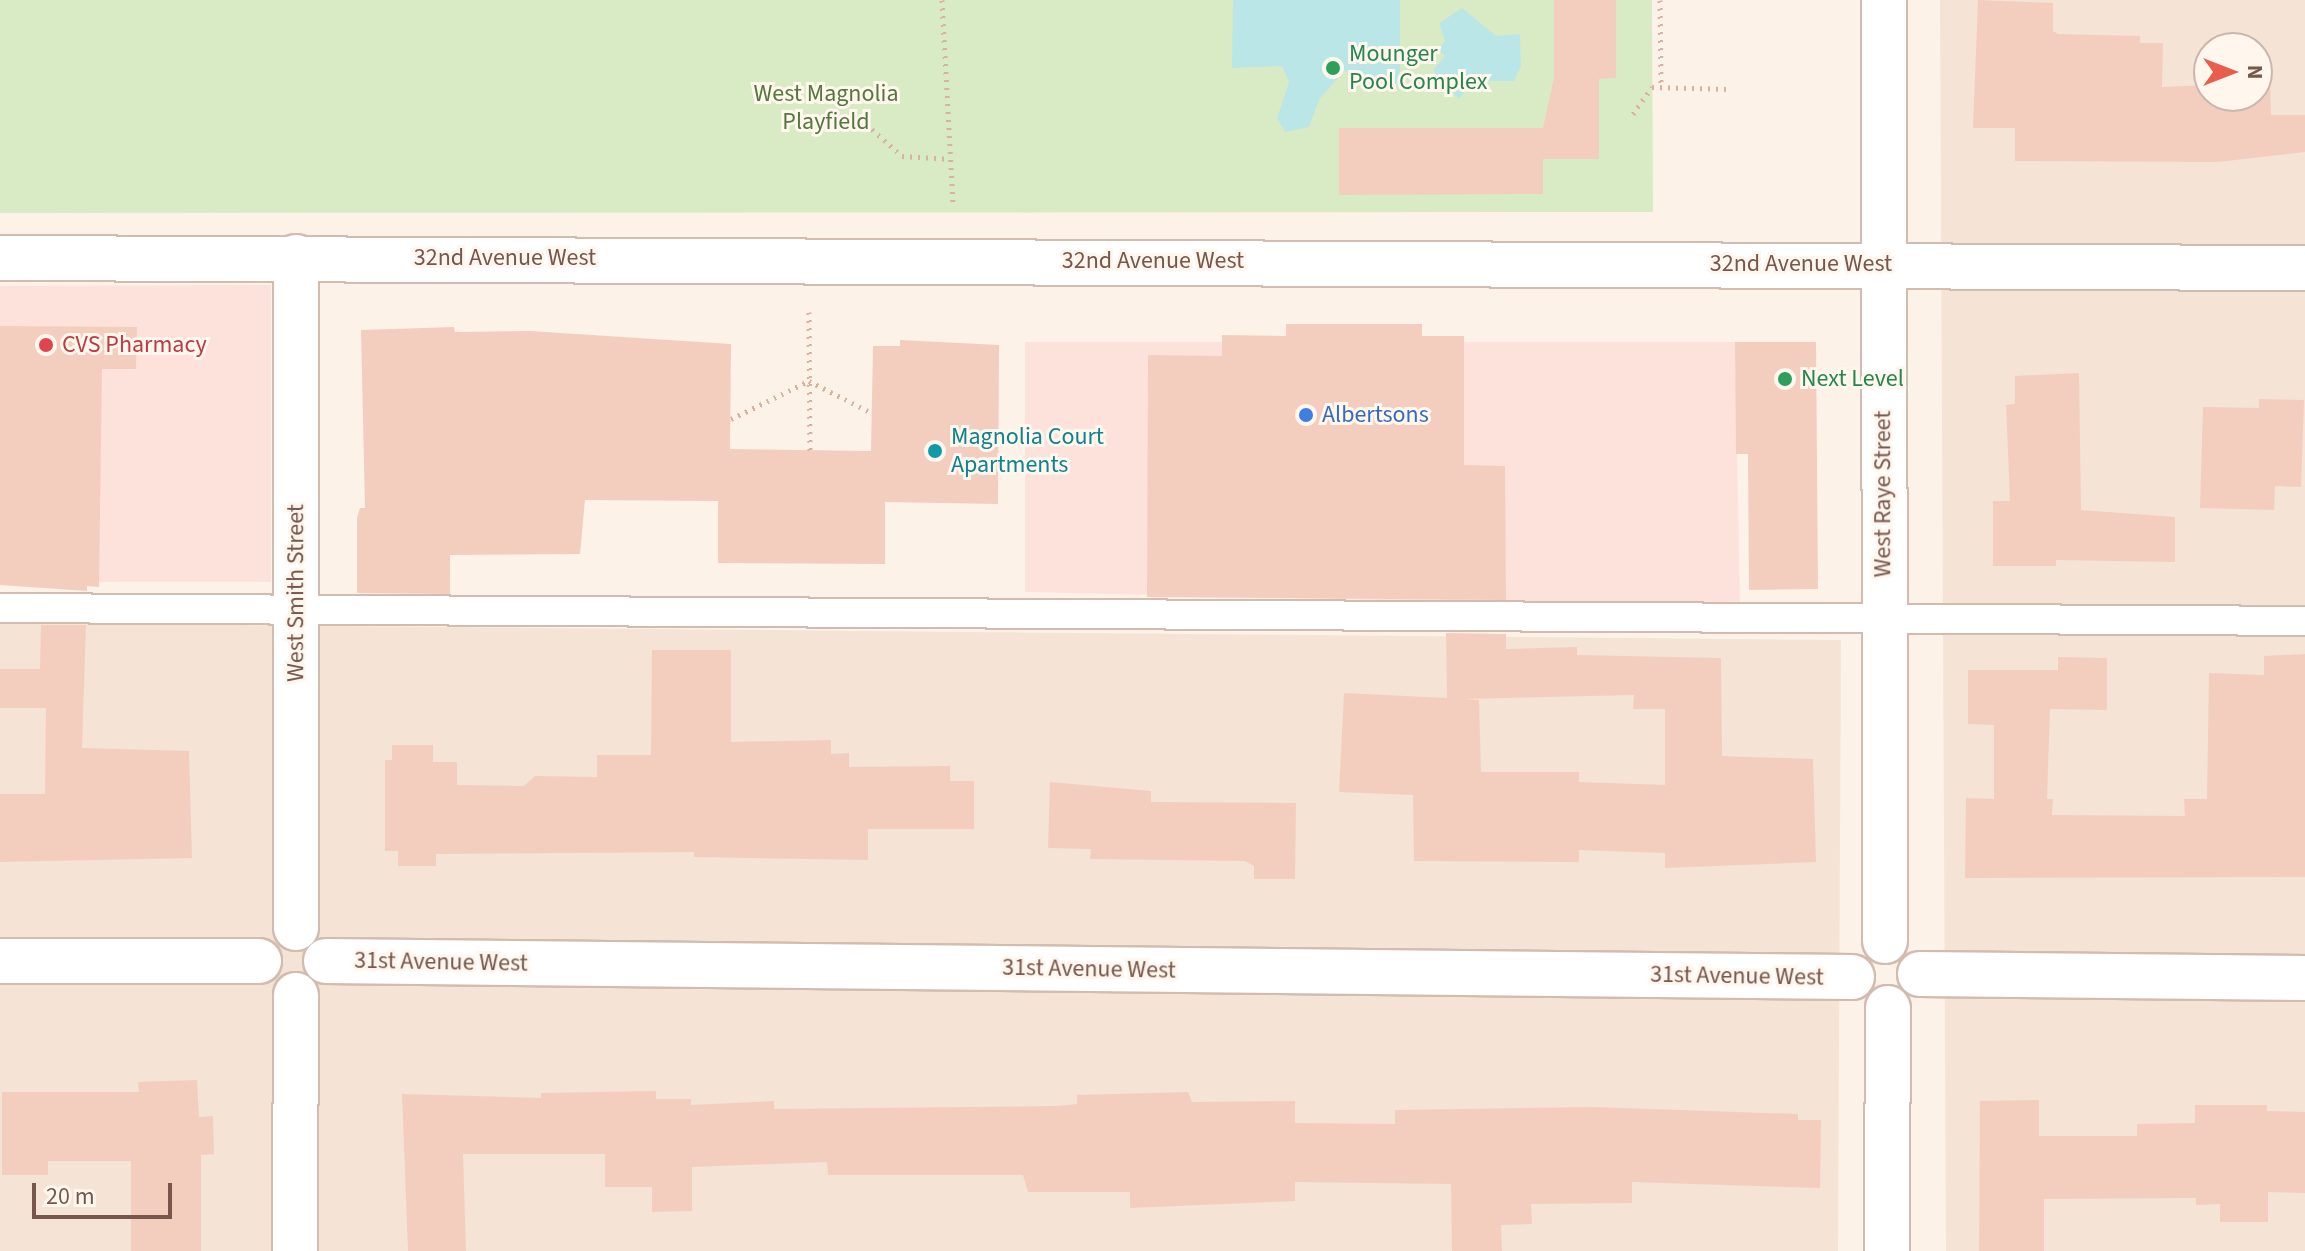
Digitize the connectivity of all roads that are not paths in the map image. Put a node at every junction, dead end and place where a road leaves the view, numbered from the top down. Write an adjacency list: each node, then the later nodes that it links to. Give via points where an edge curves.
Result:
1 (1884, 0): 4 (street, West Raye Street)
2 (296, 257): 3 (street, 32nd Avenue West); 4 (street, 32nd Avenue West); 7 (street, West Smith Street)
3 (0, 258)
4 (1884, 264): 5 (street, 32nd Avenue West); 8 (street, West Raye Street)
5 (2305, 268)
6 (0, 608): 7 (lane)
7 (296, 609): 8 (lane); 10 (street, West Smith Street)
8 (1883, 618): 9 (lane); 11 (street, West Raye Street)
9 (2305, 621)
10 (296, 928): 13 (street, via 270,936); 14 (street, via 314,935)
11 (1885, 941): 15 (street, via 1909,950); 16 (street, via 1861,951)
12 (0, 961): 13 (street)
13 (259, 961): 18 (street, via 270,986)
14 (326, 961): 16 (street, 31st Avenue West); 18 (street, via 321,980)
15 (1920, 974): 17 (street); 19 (street, via 1914,993)
16 (1852, 977): 19 (street, via 1863,1000)
17 (2305, 978)
18 (296, 995): 20 (street)
19 (1888, 1008): 21 (street)
20 (295, 1251)
21 (1887, 1251)

